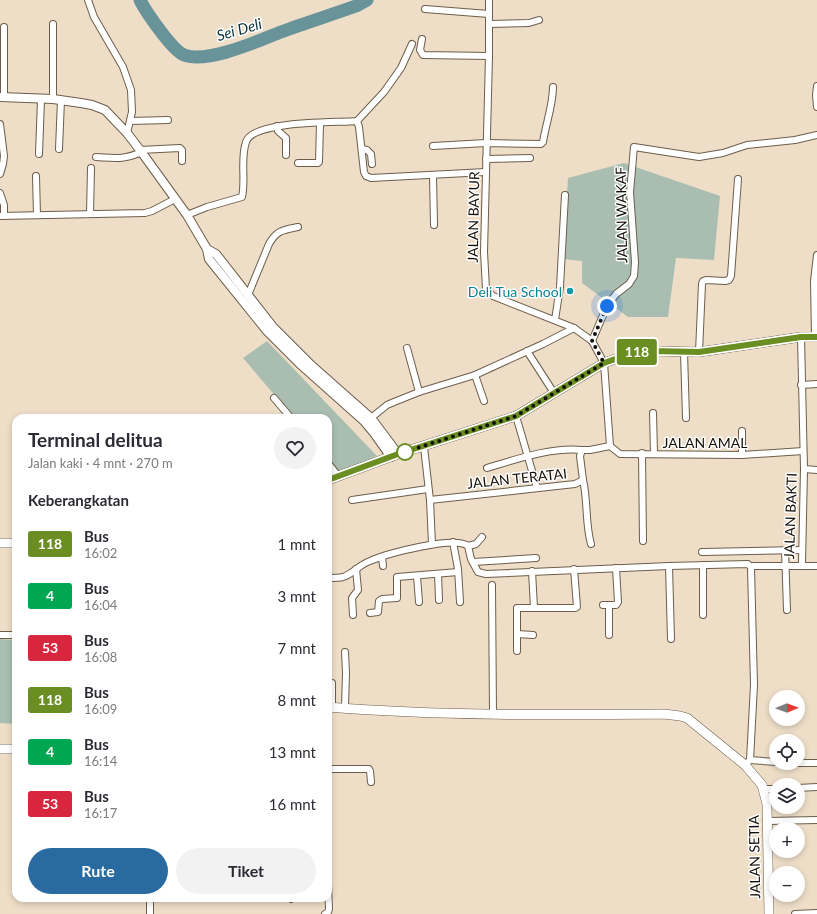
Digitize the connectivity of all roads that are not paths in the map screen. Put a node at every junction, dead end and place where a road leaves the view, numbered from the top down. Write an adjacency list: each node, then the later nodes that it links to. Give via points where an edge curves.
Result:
1 (88, 0): 20 (street, via 94,17 123,67 130,85)
2 (489, 0): 4 (street, JALAN BAYUR)
3 (425, 9): 4 (street)
4 (489, 14): 7 (street, JALAN BAYUR)
5 (539, 20): 7 (street, via 529,23)
6 (53, 24): 17 (street)
7 (489, 24): 12 (street, JALAN BAYUR)
8 (4, 27): 10 (street)
9 (422, 39): 12 (street, via 420,50 423,55)
10 (2, 42): 15 (street)
11 (412, 44): 21 (street, via 401,68 384,92)
12 (489, 56): 27 (street, JALAN BAYUR)
13 (817, 86): 18 (street)
14 (553, 87): 27 (street, via 552,104 542,143)
15 (2, 97): 16 (main road)
16 (41, 99): 17 (main road); 32 (street)
17 (57, 100): 25 (main road, via 100,108); 30 (street)
18 (817, 108)
19 (168, 120): 20 (street)
20 (130, 121): 25 (street)
21 (357, 121): 22 (street); 29 (street)
22 (320, 123): 24 (street); 38 (street, via 319,162)
23 (0, 124): 42 (street, via 4,156)
24 (277, 126): 33 (street, via 278,131 286,138); 51 (street, via 260,130 247,140 244,148 242,197)
25 (128, 133): 31 (main road)
26 (817, 135): 62 (street, JALAN WAKAF, via 747,145 699,157 634,147 630,192 634,276 607,306)
27 (486, 143): 28 (street); 36 (street, JALAN BAYUR)
28 (433, 146)
29 (362, 149): 39 (street, via 371,154); 44 (street, via 364,172 368,178)
30 (59, 150)
31 (141, 151): 34 (street, via 129,157); 37 (street, via 180,148); 48 (main road)
32 (39, 154)
33 (286, 155)
34 (96, 157)
35 (530, 158): 36 (street)
36 (486, 159): 41 (street, JALAN BAYUR)
37 (182, 161)
38 (298, 163)
39 (372, 164)
40 (91, 168): 49 (street)
41 (486, 172): 44 (street); 58 (street, JALAN BAYUR, via 486,289 493,296)
42 (0, 174)
43 (36, 176): 50 (street)
44 (433, 176): 53 (street)
45 (738, 178): 66 (street, via 731,276 725,281 703,281)
46 (0, 193): 52 (street, via 4,205)
47 (565, 195): 58 (street, via 560,287)
48 (175, 200): 49 (street, via 145,213); 51 (main road)
49 (90, 214): 50 (street)
50 (37, 215): 52 (street)
51 (187, 215): 55 (main road)
52 (2, 216)
53 (434, 225)
54 (298, 226): 57 (street, via 282,230 273,237)
55 (207, 248): 57 (main road, via 216,254); 88 (main road, via 209,259 267,332 364,421)
56 (817, 254): 61 (street, via 814,282)
57 (248, 295): 78 (main road, via 272,327)
58 (555, 320): 59 (street, JALAN BAYUR)
59 (574, 328): 62 (street, JALAN BAYUR); 64 (street)
60 (801, 337): 61 (main road); 66 (main road); 70 (street, JALAN BAKTI)
61 (816, 337)
62 (592, 341): 67 (street, JALAN BAYUR)
63 (407, 348): 71 (street)
64 (527, 351): 68 (street); 72 (street)
65 (684, 352): 66 (main road); 67 (main road, via 644,351); 79 (street)
66 (699, 352)
67 (604, 363): 72 (main road); 81 (street)
68 (475, 374): 71 (street); 74 (street)
69 (817, 384): 70 (street)
70 (801, 385): 84 (street, JALAN BAKTI)
71 (419, 392): 78 (street, via 387,405)
72 (554, 393): 77 (main road)
73 (274, 398): 76 (street)
74 (484, 400)
75 (653, 413): 86 (street)
76 (288, 414)
77 (516, 416): 82 (main road); 89 (street)
78 (371, 418): 88 (main road)
79 (686, 418)
80 (742, 432): 87 (street)
81 (610, 446): 83 (street); 85 (street, JALAN AMAL, via 620,454)
82 (424, 447): 88 (main road); 98 (street)
83 (582, 450): 89 (street, via 569,449); 96 (street, JALAN TERATAI, via 580,456)
84 (803, 451): 87 (street, JALAN AMAL); 92 (street, JALAN BAKTI)
85 (642, 453): 86 (street, JALAN AMAL); 102 (street)
86 (654, 454): 87 (street, JALAN AMAL)
87 (742, 454)
88 (395, 456): 94 (main road)
89 (528, 456): 91 (street); 97 (street)
90 (332, 467): 94 (street)
91 (487, 468)
92 (804, 469): 93 (street); 110 (street, JALAN BAKTI)
93 (817, 470)
94 (340, 476): 95 (main road)
95 (332, 479)
96 (583, 480): 97 (street, JALAN TERATAI, via 569,486); 107 (street, via 586,524)
97 (537, 488): 100 (street, JALAN TERATAI)
98 (428, 489): 99 (street); 100 (street)
99 (352, 500)
100 (430, 500): 106 (street)
101 (482, 537): 108 (street, via 476,544)
102 (643, 541)
103 (453, 542): 106 (street); 108 (street, via 461,542); 127 (street)
104 (0, 543): 105 (main road)
105 (12, 543)
106 (432, 544): 113 (street)
107 (591, 544)
108 (468, 546): 115 (street)
109 (785, 550): 110 (street); 111 (street); 120 (street)
110 (802, 550): 121 (street, JALAN BAKTI)
111 (747, 551): 112 (street); 117 (street)
112 (702, 552)
113 (382, 557): 118 (street); 124 (street, via 370,560)
114 (536, 558): 115 (street)
115 (472, 562): 126 (street, JALAN BAKTI, via 478,572 483,573)
116 (703, 565): 117 (street, JALAN BAKTI); 119 (street, JALAN BAKTI); 139 (street)
117 (750, 565): 120 (street, JALAN BAKTI); 154 (street, via 754,685)
118 (383, 566)
119 (669, 566): 123 (street, JALAN BAKTI); 145 (street)
120 (785, 566): 121 (street, JALAN BAKTI); 136 (street)
121 (801, 566): 122 (street)
122 (817, 566)
123 (616, 568): 125 (street, JALAN BAKTI); 144 (street, via 618,602 616,605 606,605)
124 (356, 569): 130 (street, via 344,576); 138 (street, via 358,590 352,598)
125 (574, 569): 126 (street, JALAN BAKTI); 135 (street, via 577,606 575,608)
126 (532, 571): 135 (street)
127 (458, 572): 128 (street); 134 (street)
128 (438, 574): 129 (street); 132 (street)
129 (417, 576): 133 (street); 137 (street, via 397,577 397,598 382,599 379,601 378,612)
130 (332, 578)
131 (492, 585): 150 (street)
132 (439, 600)
133 (419, 602)
134 (460, 602)
135 (534, 608): 140 (street, via 517,608)
136 (787, 610)
137 (370, 613)
138 (352, 615)
139 (703, 615)
140 (517, 634): 143 (street); 146 (street)
141 (0, 635): 142 (street)
142 (12, 635)
143 (533, 635)
144 (609, 635)
145 (671, 639)
146 (517, 651)
147 (345, 652): 149 (street)
148 (332, 707): 149 (main road)
149 (344, 707): 150 (main road, via 421,713)
150 (493, 714): 154 (main road, via 680,716 687,718)
151 (0, 750): 152 (main road)
152 (12, 750)
153 (769, 762): 154 (street)
154 (748, 763): 161 (main road)
155 (805, 763): 156 (street)
156 (817, 763)
157 (332, 769): 158 (street, via 369,769)
158 (371, 782)
159 (817, 787): 160 (street)
160 (805, 788)
161 (764, 789): 162 (street); 164 (main road, JALAN SETIA)
162 (769, 789)
163 (817, 820): 164 (street)
164 (767, 821): 170 (main road, JALAN SETIA)
165 (150, 902): 168 (street)
166 (329, 902): 169 (street, via 329,909)
167 (817, 913): 171 (street)
168 (150, 914)
169 (325, 914)
170 (769, 914)
171 (795, 914)

